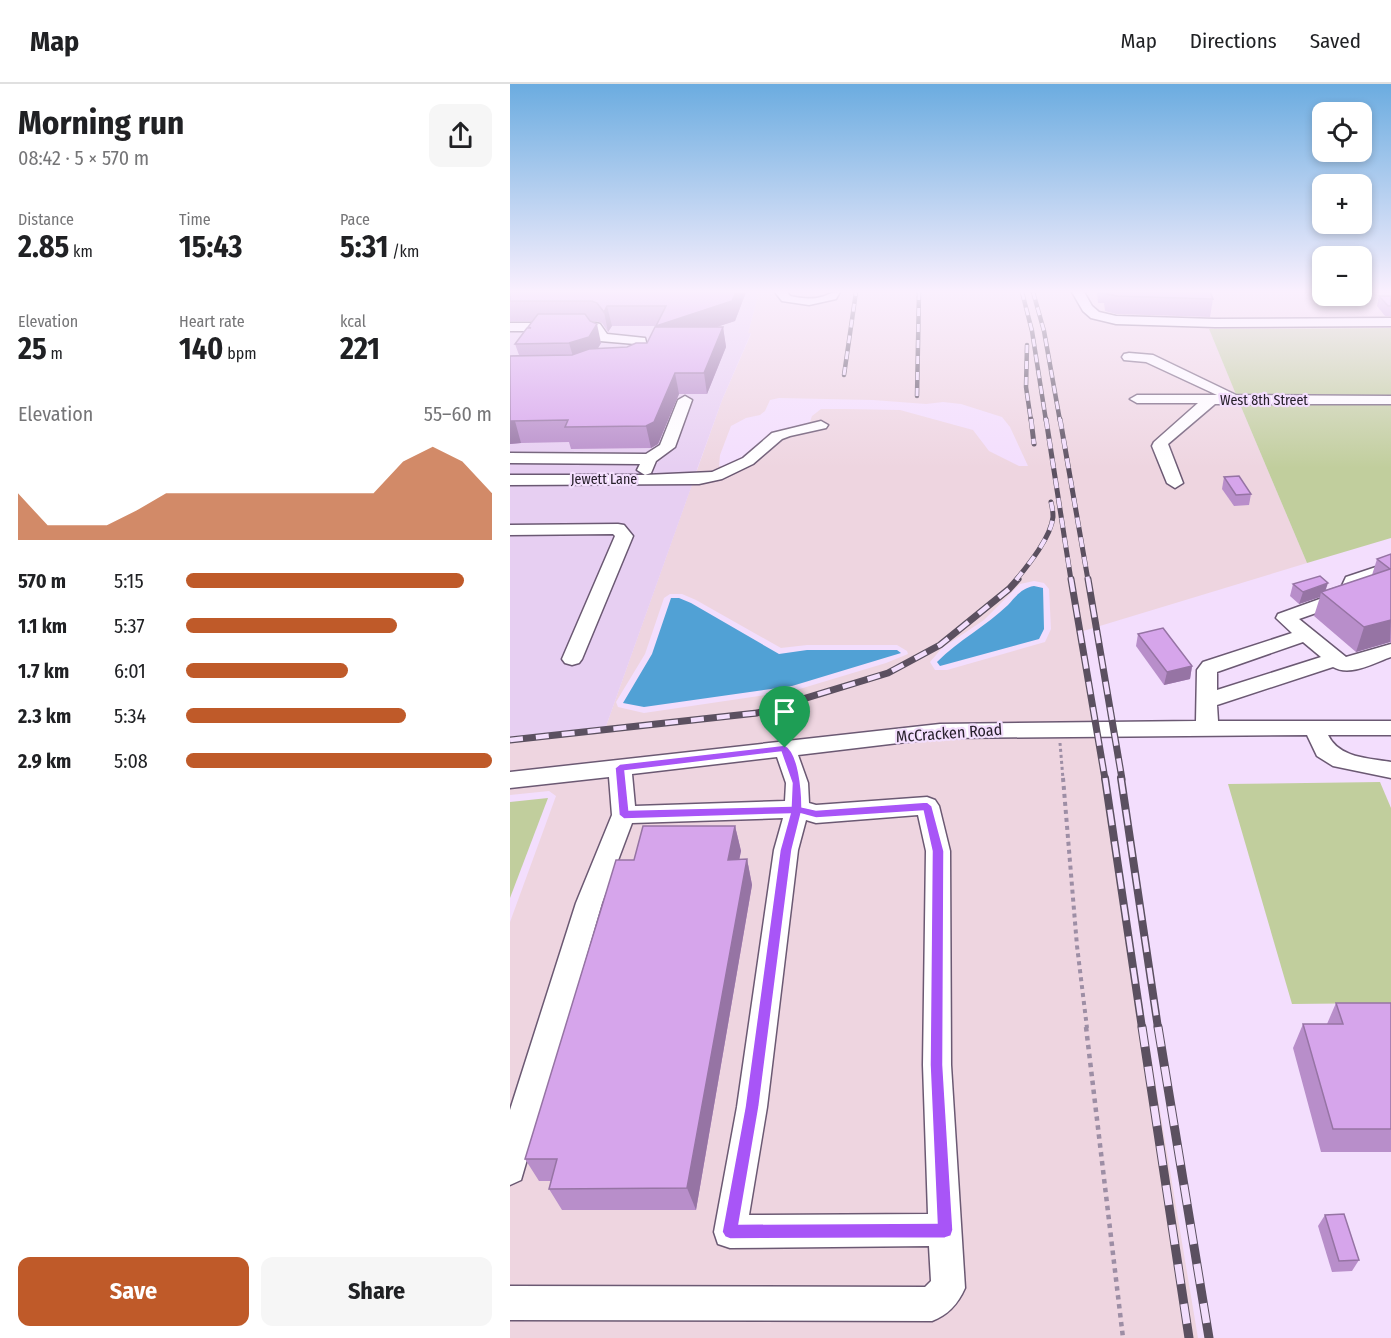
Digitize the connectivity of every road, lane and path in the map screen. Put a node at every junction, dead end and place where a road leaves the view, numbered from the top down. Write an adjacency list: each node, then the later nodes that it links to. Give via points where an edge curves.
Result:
1 (642, 351): 3 (street, via 636,359)
2 (1129, 357): 6 (street, via 1148,358)
3 (611, 362)
4 (1137, 399): 5 (street, West 8th Street)
5 (1212, 399): 6 (street, West 8th Street); 14 (street, via 1161,442)
6 (1235, 399): 8 (street, West 8th Street)
7 (685, 400): 10 (street, via 667,447)
8 (1391, 400)
9 (821, 425): 12 (street, Jewett Lane, via 777,436 748,461 716,476)
10 (649, 459): 11 (street); 12 (street)
11 (511, 460)
12 (641, 478): 13 (street, Jewett Lane)
13 (510, 480)
14 (1175, 483)
15 (510, 530): 19 (street, via 618,529 624,536)
16 (1391, 567): 17 (street, via 1352,581 1346,596 1285,618)
17 (1305, 635): 20 (street); 21 (street, via 1210,667)
18 (1391, 650): 20 (street, via 1349,664)
19 (572, 659)
20 (1335, 659): 21 (street)
21 (1207, 701): 23 (street)
22 (1062, 728): 23 (street, McCracken Road); 26 (street, McCracken Road, via 940,731); 35 (path, via 1059,750 1077,946)
23 (1207, 728): 24 (street, McCracken Road)
24 (1314, 728): 25 (street, McCracken Road); 28 (street, via 1325,751 1333,756)
25 (1391, 728)
26 (785, 748): 27 (street, McCracken Road); 30 (street, via 797,783)
27 (620, 768): 29 (street, McCracken Road); 31 (street)
28 (1391, 770)
29 (510, 780)
30 (797, 809): 31 (street); 33 (street, via 816,814 927,806 938,851 936,1065); 33 (street, via 786,850 752,1107 730,1232)
31 (624, 815): 32 (street, via 589,903)
32 (510, 1169)
33 (945, 1230): 34 (street, via 948,1288 932,1304)
34 (510, 1303)
35 (1123, 1338)

